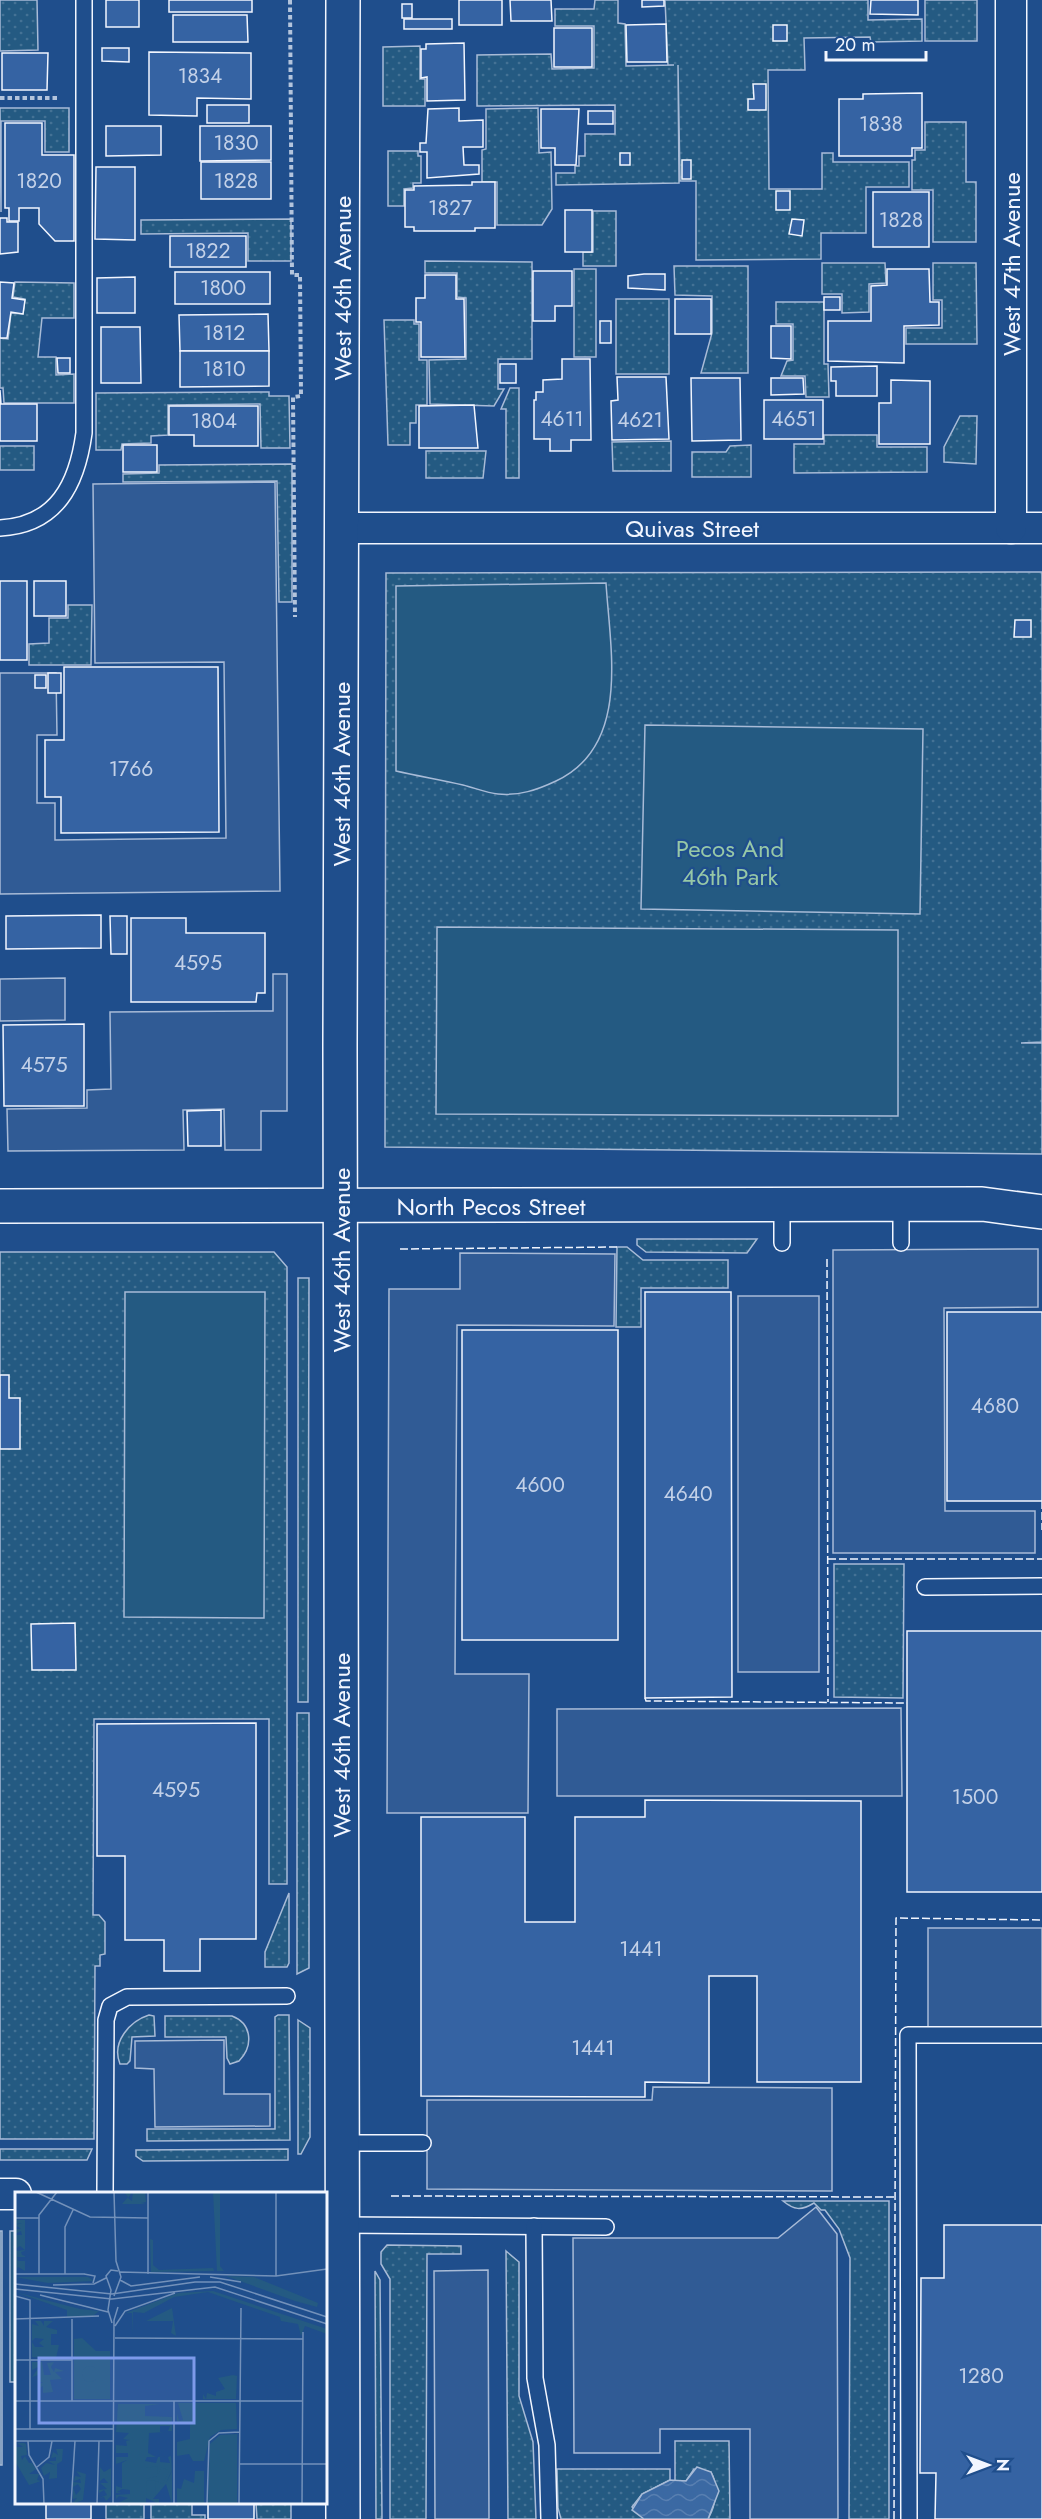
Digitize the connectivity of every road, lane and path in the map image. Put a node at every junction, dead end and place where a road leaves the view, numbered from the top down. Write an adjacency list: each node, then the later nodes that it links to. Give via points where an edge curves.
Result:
1 (84, 0): 6 (lane)
2 (290, 0): 11 (path, via 292,275 300,275 301,396 293,397)
3 (344, 0): 8 (street, West 46th Avenue)
4 (1011, 0): 9 (street, West 47th Avenue)
5 (0, 98): 6 (path)
6 (84, 99): 7 (lane, via 84,433 80,465 67,491 42,517 19,527)
7 (0, 528)
8 (342, 528): 9 (street, Quivas Street); 16 (street, West 46th Avenue)
9 (1011, 528): 10 (street, Quivas Street)
10 (1042, 528)
11 (295, 617)
12 (1042, 1191): 15 (street, North Pecos Street)
13 (782, 1204): 14 (street, North Pecos Street); 16 (street, North Pecos Street); 19 (lane)
14 (901, 1204): 15 (street, North Pecos Street); 20 (lane)
15 (982, 1204): 18 (street, North Pecos Street)
16 (341, 1205): 17 (street, North Pecos Street); 25 (street, West 46th Avenue)
17 (0, 1206)
18 (1042, 1212)
19 (782, 1243)
20 (901, 1243)
21 (1042, 1586): 22 (lane)
22 (925, 1587)
23 (287, 1996): 27 (lane, via 127,1997 110,2006 106,2020)
24 (1042, 2035): 33 (lane, via 908,2035)
25 (342, 2143): 26 (lane); 28 (street, West 46th Avenue)
26 (423, 2143)
27 (105, 2192)
28 (336, 2205): 29 (lane); 31 (street, West 46th Avenue)
29 (534, 2226): 30 (lane); 32 (lane, via 535,2378 547,2445)
30 (606, 2227)
31 (343, 2519)
32 (549, 2519)
33 (909, 2519)

